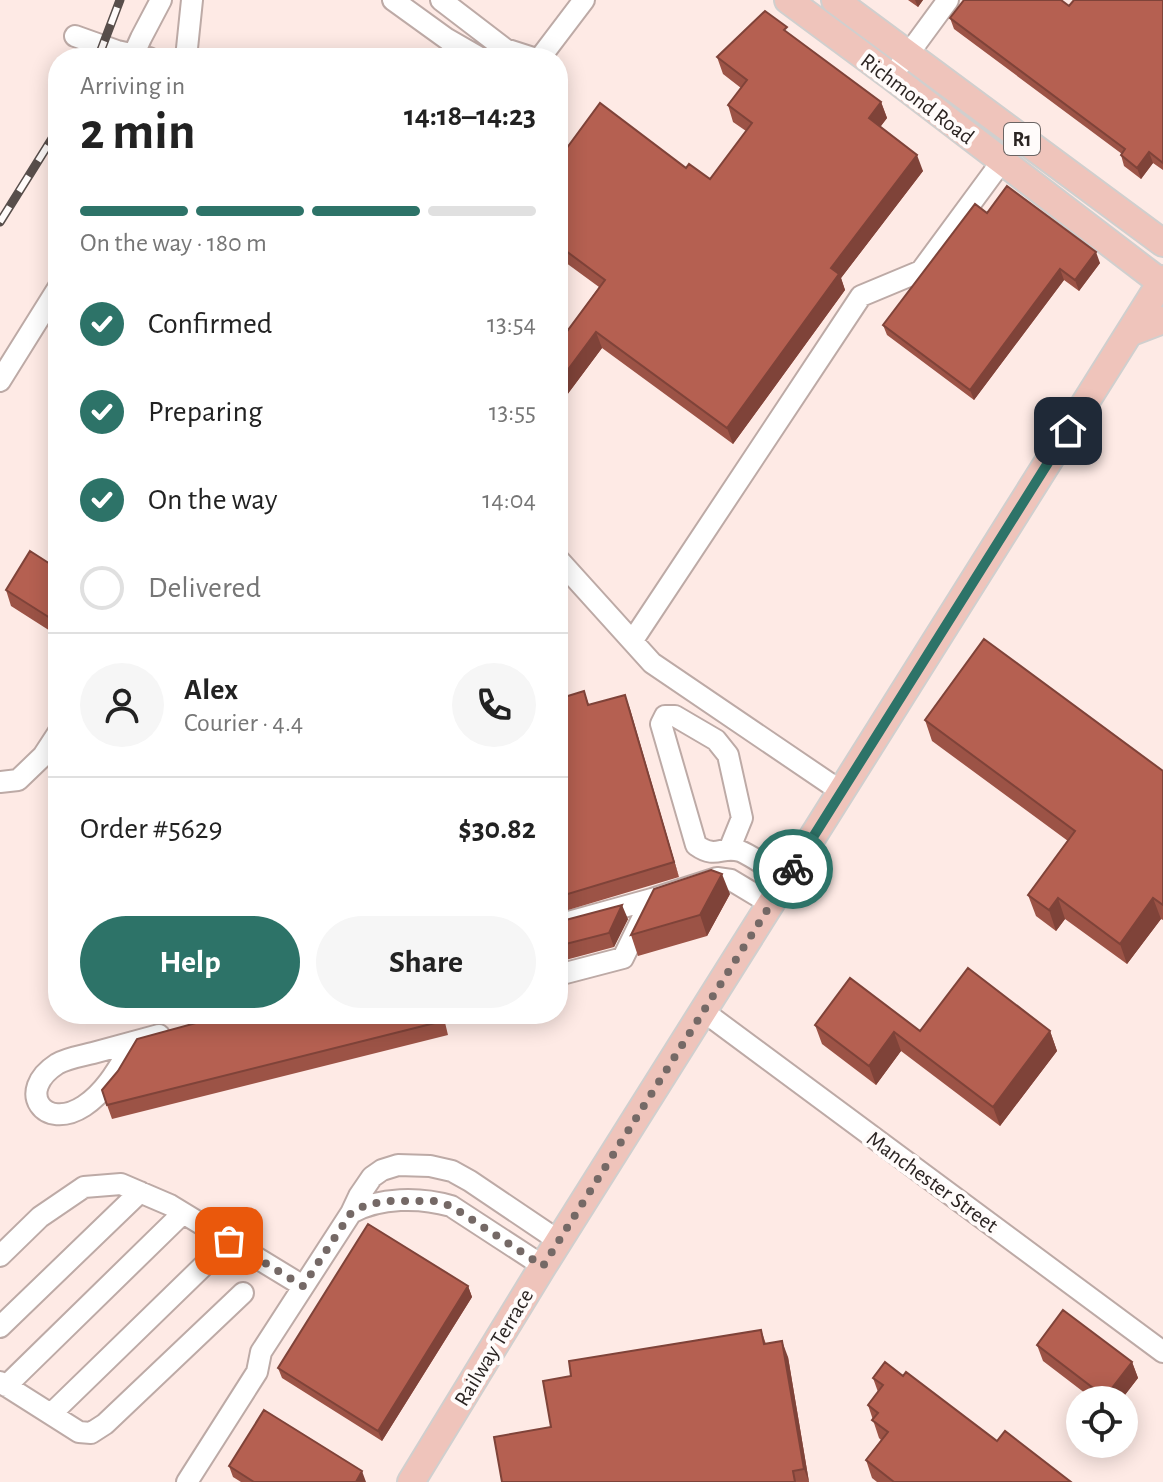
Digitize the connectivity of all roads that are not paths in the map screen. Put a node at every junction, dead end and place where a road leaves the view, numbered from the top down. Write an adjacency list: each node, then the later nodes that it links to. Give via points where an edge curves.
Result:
1 (161, 0): 11 (street)
2 (192, 0): 12 (street)
3 (393, 0): 13 (street)
4 (441, 0): 14 (street)
5 (584, 0): 15 (street)
6 (788, 0): 17 (main road, Richmond Road / R1)
7 (835, 0): 16 (main road, Richmond Road / R1)
8 (948, 0): 16 (street)
9 (75, 36): 10 (street)
10 (109, 48)
11 (142, 48)
12 (187, 48)
13 (463, 48)
14 (504, 48)
15 (548, 48)
16 (908, 54): 17 (street); 20 (main road, Richmond Road / R1)
17 (892, 77): 18 (main road, Richmond Road / R1)
18 (1002, 161): 22 (main road, Richmond Road / R1); 29 (street, via 921,271 861,296)
19 (1163, 216): 20 (main road)
20 (1136, 223): 21 (main road, Richmond Road / R1)
21 (1163, 243)
22 (1123, 253): 23 (main road, Richmond Road / R1); 26 (main road, via 1139,292)
23 (1162, 282): 26 (main road, Railway Terrace)
24 (48, 304): 27 (street)
25 (1163, 320): 26 (main road)
26 (1133, 328): 32 (main road, Railway Terrace)
27 (0, 381)
28 (568, 570): 29 (street)
29 (633, 640): 32 (street, via 652,663)
30 (48, 748): 31 (street, via 18,780)
31 (0, 782)
32 (842, 792): 34 (main road, Railway Terrace)
33 (729, 850): 33 (street, via 712,853 696,845 661,724 665,716 675,716 716,740 728,755 742,818); 34 (street, via 740,851)
34 (787, 879): 36 (main road, Railway Terrace)
35 (652, 899): 36 (street, via 717,878 731,880); 37 (street); 38 (street, via 623,958)
36 (771, 904): 39 (main road, Railway Terrace)
37 (568, 922)
38 (568, 972)
39 (703, 1011): 46 (main road, Railway Terrace); 52 (street, Manchester Street)
40 (178, 1030): 41 (street)
41 (134, 1042): 41 (street, via 99,1094 83,1107 60,1116 40,1106 36,1093 46,1072 61,1062)
42 (140, 1192): 43 (street); 47 (street, via 121,1184 84,1187 40,1217); 51 (street)
43 (183, 1213): 45 (street); 53 (street)
44 (351, 1213): 46 (street, via 372,1177 382,1170 430,1166 470,1181); 48 (street, via 387,1201 434,1201 451,1206); 49 (street)
45 (229, 1241): 49 (street); 54 (street)
46 (559, 1241): 48 (main road, Railway Terrace)
47 (0, 1256)
48 (543, 1266): 56 (main road, Railway Terrace)
49 (303, 1286): 55 (street, via 261,1352 257,1372)
50 (243, 1293): 54 (street, via 91,1433 79,1432)
51 (0, 1327)
52 (1163, 1352)
53 (3, 1384): 54 (street)
54 (51, 1414)
55 (187, 1482)
56 (411, 1482)

